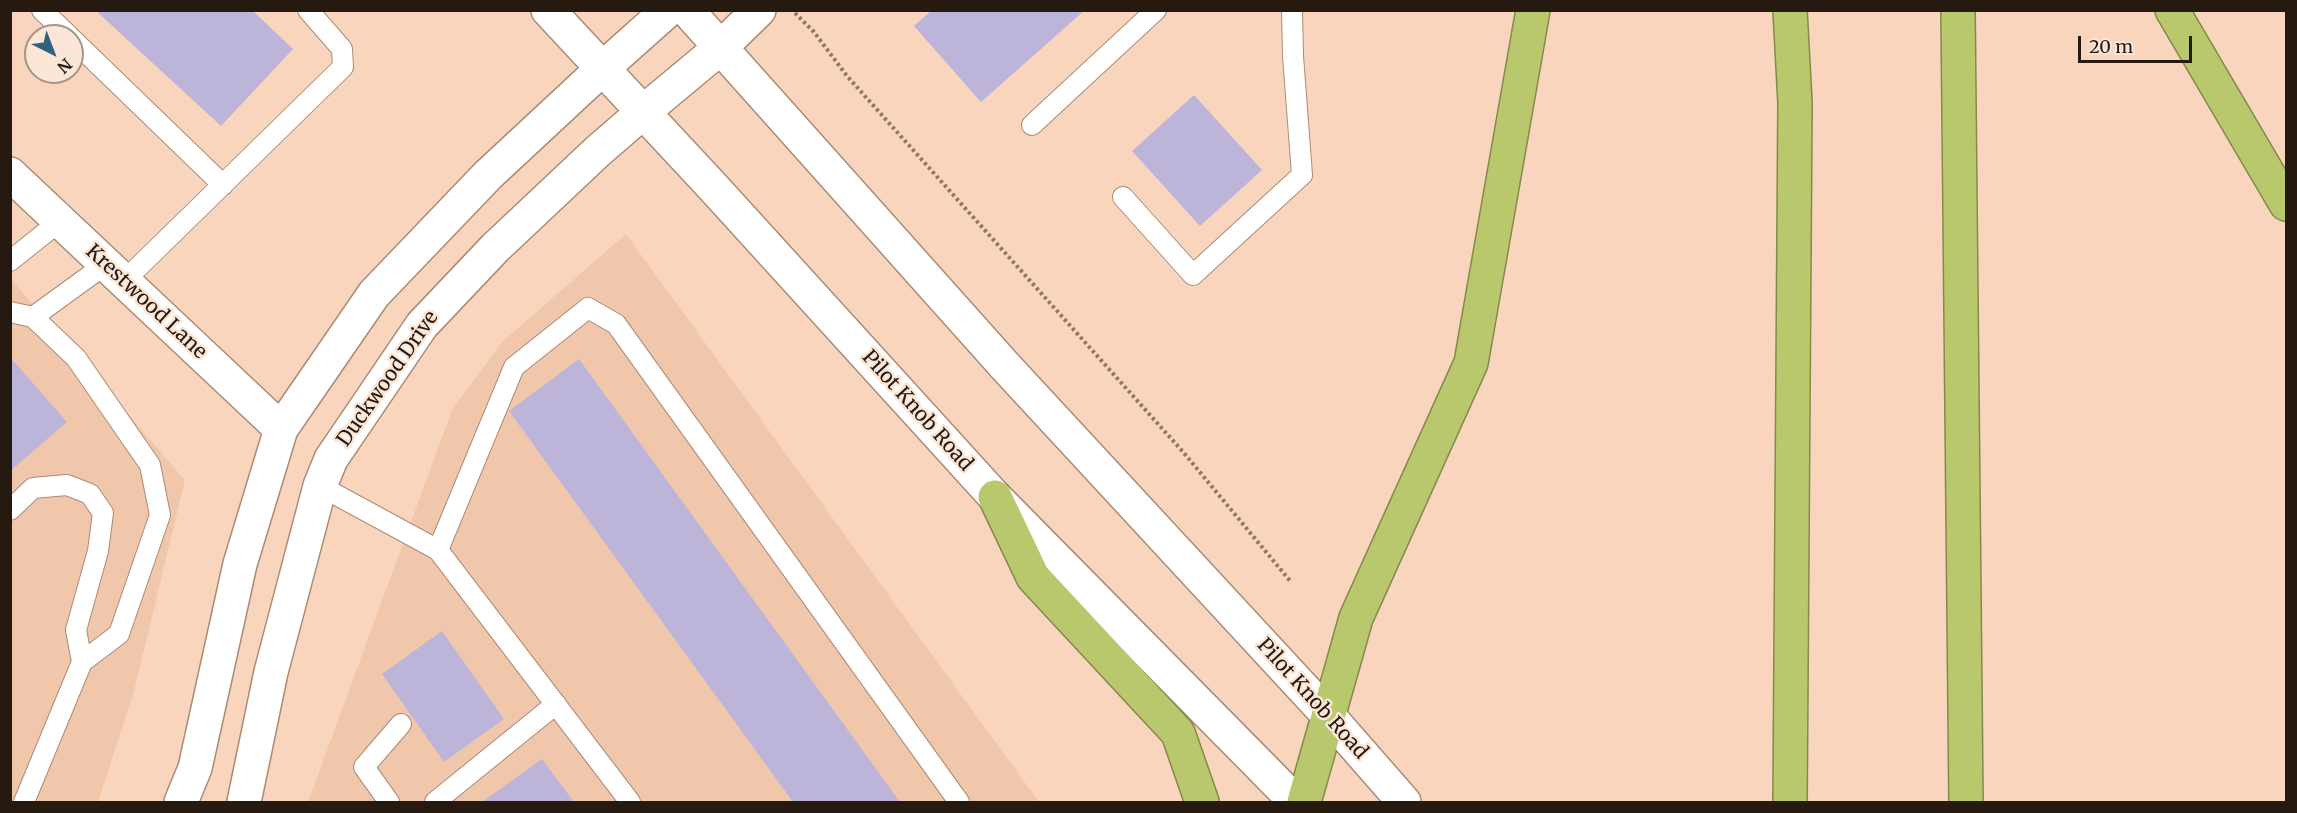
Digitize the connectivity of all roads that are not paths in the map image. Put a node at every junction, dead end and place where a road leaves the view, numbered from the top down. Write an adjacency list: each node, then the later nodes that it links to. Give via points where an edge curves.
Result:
1 (42, 10): 13 (lane)
2 (308, 10): 20 (lane, via 342,50 343,67)
3 (548, 10): 16 (main road, Pilot Knob Road)
4 (668, 10): 16 (main road)
5 (687, 10): 14 (main road, Pilot Knob Road)
6 (759, 10): 14 (main road, Duckwood Drive)
7 (1156, 10): 18 (lane)
8 (1292, 10): 21 (lane, via 1302,175 1193,275)
9 (1533, 10): 35 (highway, via 1471,363 1356,618)
10 (1790, 10): 48 (highway, via 1796,102)
11 (1958, 10): 49 (highway)
12 (2172, 10): 22 (highway)
13 (57, 24)
14 (720, 48): 17 (main road, Duckwood Drive); 35 (main road, Pilot Knob Road, via 1005,366)
15 (84, 51): 20 (lane)
16 (602, 69): 17 (main road, Pilot Knob Road); 28 (main road, via 488,175 374,294)
17 (642, 113): 29 (main road, Duckwood Drive, via 495,248 422,325 331,459); 30 (main road, Pilot Knob Road)
18 (1032, 125)
19 (10, 174): 23 (main road, Krestwood Lane)
20 (223, 185): 25 (lane)
21 (1123, 197)
22 (2286, 204)
23 (60, 221): 24 (lane); 25 (main road, Krestwood Lane)
24 (10, 261)
25 (115, 273): 27 (lane); 28 (main road, Krestwood Lane)
26 (10, 312): 27 (lane)
27 (33, 317): 33 (lane, via 76,358 150,465 160,515 119,634)
28 (281, 429): 38 (main road, via 240,564 195,768)
29 (320, 486): 32 (lane); 39 (main road, Duckwood Drive, via 271,672)
30 (995, 497): 44 (highway, via 1033,577 1178,733); 45 (main road, Pilot Knob Road)
31 (10, 510): 33 (lane, via 33,488 67,485 90,494 103,513 98,551 76,630)
32 (438, 550): 34 (lane); 43 (lane, via 514,367 588,308 616,324)
33 (82, 662): 37 (lane)
34 (556, 704): 41 (lane); 42 (lane)
35 (1327, 714): 46 (highway); 47 (main road, Pilot Knob Road)
36 (401, 724): 40 (lane, via 364,767)
37 (24, 802)
38 (181, 802)
39 (244, 802)
40 (389, 802)
41 (435, 802)
42 (630, 802)
43 (959, 802)
44 (1202, 802)
45 (1296, 802)
46 (1304, 802)
47 (1404, 802)
48 (1790, 802)
49 (1966, 802)

